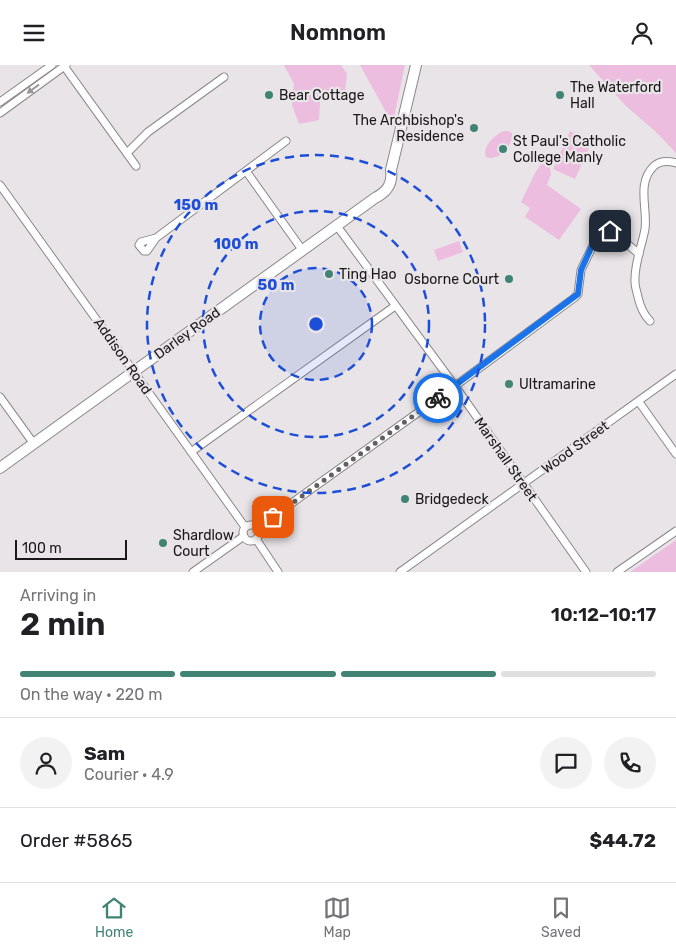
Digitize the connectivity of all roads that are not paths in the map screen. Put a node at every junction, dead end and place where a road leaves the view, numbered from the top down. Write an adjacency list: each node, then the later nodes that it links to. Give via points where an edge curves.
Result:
1 (52, 65): 5 (street)
2 (416, 65): 13 (street, Darley Road, via 391,170 375,198)
3 (65, 66): 6 (street, one-way to 6); 8 (street)
4 (224, 77): 8 (street, via 148,132)
5 (0, 102)
6 (0, 113)
7 (286, 141): 11 (street)
8 (127, 153): 10 (street)
9 (676, 163): 16 (street, via 656,165 646,178 646,227)
10 (136, 165)
11 (246, 171): 14 (street); 15 (street)
12 (0, 185): 19 (street, Addison Road)
13 (337, 226): 15 (street, Darley Road); 17 (street, Marshall Street)
14 (156, 238)
15 (303, 251): 19 (street, Darley Road)
16 (639, 254): 18 (street, via 635,283 644,316); 21 (street, via 610,231 605,229 598,233 581,270 578,294)
17 (395, 305): 21 (street, Marshall Street); 25 (street)
18 (650, 321)
19 (134, 372): 24 (street, Darley Road); 25 (street, Addison Road)
20 (676, 374): 23 (street, Wood Street)
21 (455, 386): 28 (street, Marshall Street); 30 (street)
22 (0, 397): 24 (street)
23 (639, 401): 26 (street); 28 (street, Wood Street)
24 (34, 444): 27 (street, Darley Road)
25 (191, 452): 29 (street, Addison Road)
26 (676, 454)
27 (0, 468)
28 (524, 484): 36 (street, Wood Street); 37 (street, Marshall Street)
29 (245, 527): 30 (street); 32 (street)
30 (257, 528): 33 (street)
31 (676, 531): 38 (street)
32 (244, 537): 33 (street); 34 (street)
33 (256, 539): 35 (street)
34 (193, 572)
35 (278, 572)
36 (400, 572)
37 (586, 572)
38 (617, 572)

